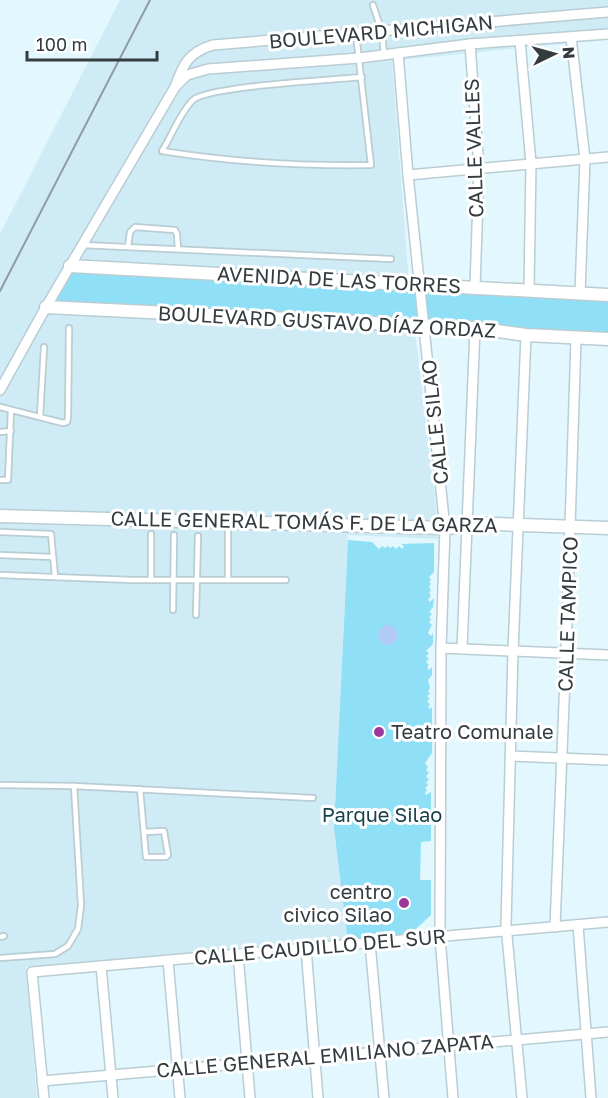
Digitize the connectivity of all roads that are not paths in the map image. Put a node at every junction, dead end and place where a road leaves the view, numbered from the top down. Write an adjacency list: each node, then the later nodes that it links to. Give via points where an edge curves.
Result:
1 (373, 5): 3 (lane)
2 (608, 12): 3 (street, BOULEVARD MICHIGAN)
3 (382, 32): 4 (street, BOULEVARD MICHIGAN); 10 (lane)
4 (356, 34): 11 (lane); 13 (street, BOULEVARD MICHIGAN, via 199,49 185,64)
5 (608, 34): 6 (street)
6 (571, 37): 7 (street); 15 (street)
7 (520, 40): 8 (street); 16 (street)
8 (470, 44): 9 (street); 17 (street, CALLE VALLES)
9 (398, 53): 10 (street); 18 (street, CALLE SILAO)
10 (384, 55): 11 (street)
11 (359, 58): 12 (lane); 13 (street, via 208,69 188,75)
12 (362, 77): 12 (lane, via 371,165 217,159 162,151 195,98 254,87)
13 (175, 87): 19 (street)
14 (608, 157): 15 (street)
15 (585, 159): 16 (street); 27 (street)
16 (531, 164): 17 (street); 26 (street)
17 (479, 168): 18 (street); 25 (street, CALLE VALLES)
18 (408, 175): 24 (street, CALLE SILAO)
19 (82, 245): 20 (lane); 23 (street)
20 (128, 246): 21 (lane); 21 (lane, via 135,227 177,231)
21 (178, 249): 22 (lane)
22 (391, 259)
23 (70, 266): 24 (street, AVENIDA DE LAS TORRES); 29 (street)
24 (420, 284): 25 (street, AVENIDA DE LAS TORRES); 30 (street, CALLE SILAO)
25 (475, 287): 26 (street, AVENIDA DE LAS TORRES)
26 (529, 290): 27 (street, AVENIDA DE LAS TORRES)
27 (580, 293): 28 (street, AVENIDA DE LAS TORRES)
28 (608, 295)
29 (46, 307): 30 (street, BOULEVARD GUSTAVO DÍAZ ORDAZ); 37 (street)
30 (425, 325): 32 (street, BOULEVARD GUSTAVO DÍAZ ORDAZ); 49 (street, CALLE SILAO)
31 (69, 328): 40 (lane, via 68,418 63,423)
32 (475, 328): 33 (street, BOULEVARD GUSTAVO DÍAZ ORDAZ); 46 (street)
33 (526, 335): 34 (street, BOULEVARD GUSTAVO DÍAZ ORDAZ); 47 (street)
34 (576, 338): 35 (street, BOULEVARD GUSTAVO DÍAZ ORDAZ); 48 (street, CALLE TAMPICO)
35 (608, 339)
36 (44, 347): 40 (lane)
37 (0, 390)
38 (0, 407): 39 (lane)
39 (12, 410): 40 (lane); 41 (lane)
40 (40, 417)
41 (11, 431): 42 (lane); 43 (lane, via 8,480)
42 (0, 432)
43 (0, 480)
44 (0, 516): 45 (street, CALLE GENERAL TOMÁS F. DE LA GARZA)
45 (228, 523): 49 (street, CALLE GENERAL TOMÁS F. DE LA GARZA); 62 (lane)
46 (467, 524): 47 (street, CALLE GENERAL TOMÁS F. DE LA GARZA); 49 (street, CALLE GENERAL TOMÁS F. DE LA GARZA); 67 (street)
47 (518, 525): 48 (street, CALLE GENERAL TOMÁS F. DE LA GARZA); 68 (street)
48 (571, 527): 50 (street, CALLE GENERAL TOMÁS F. DE LA GARZA); 69 (street, CALLE TAMPICO)
49 (446, 528): 66 (street, CALLE SILAO)
50 (608, 528)
51 (0, 532): 56 (lane, via 51,534)
52 (151, 534): 59 (lane)
53 (174, 535): 60 (lane)
54 (198, 536): 61 (lane)
55 (0, 555): 56 (lane)
56 (53, 557): 58 (lane)
57 (0, 575): 58 (lane)
58 (55, 577): 59 (lane)
59 (151, 580): 60 (lane)
60 (174, 580): 61 (lane); 64 (lane)
61 (197, 580): 62 (lane); 65 (lane)
62 (228, 580): 63 (lane)
63 (286, 580)
64 (173, 610)
65 (196, 615)
66 (441, 648): 67 (street); 83 (street, CALLE SILAO)
67 (462, 649): 68 (street)
68 (513, 651): 69 (street); 71 (street)
69 (566, 653): 70 (street); 72 (street, CALLE TAMPICO)
70 (608, 655)
71 (510, 756): 72 (street); 82 (street)
72 (562, 758): 73 (street); 81 (street, CALLE TAMPICO)
73 (608, 760)
74 (0, 785): 75 (lane)
75 (74, 786): 76 (lane); 87 (lane, via 81,905 78,929 68,946 55,954)
76 (140, 789): 77 (lane); 78 (lane)
77 (313, 798)
78 (144, 832): 78 (lane, via 146,856 168,855 164,831)
79 (608, 922): 80 (street, CALLE CAUDILLO DEL SUR)
80 (578, 925): 81 (street, CALLE CAUDILLO DEL SUR); 91 (street)
81 (555, 927): 82 (street, CALLE CAUDILLO DEL SUR)
82 (507, 931): 83 (street, CALLE CAUDILLO DEL SUR); 92 (street)
83 (440, 937): 84 (street, CALLE CAUDILLO DEL SUR); 93 (street, CALLE SILAO)
84 (370, 943): 85 (street, CALLE CAUDILLO DEL SUR); 94 (street)
85 (306, 948): 86 (street, CALLE CAUDILLO DEL SUR); 95 (street)
86 (238, 954): 88 (street, CALLE CAUDILLO DEL SUR); 96 (street)
87 (0, 958)
88 (168, 960): 89 (street, CALLE CAUDILLO DEL SUR); 97 (street)
89 (101, 966): 98 (street); 99 (street, CALLE CAUDILLO DEL SUR, via 32,972)
90 (608, 1032): 91 (street, CALLE GENERAL EMILIANO ZAPATA)
91 (586, 1034): 92 (street, CALLE GENERAL EMILIANO ZAPATA); 108 (street)
92 (518, 1040): 93 (street, CALLE GENERAL EMILIANO ZAPATA); 107 (street)
93 (448, 1046): 94 (street, CALLE GENERAL EMILIANO ZAPATA); 106 (street, CALLE SILAO)
94 (380, 1051): 95 (street, CALLE GENERAL EMILIANO ZAPATA); 105 (street)
95 (315, 1057): 96 (street, CALLE GENERAL EMILIANO ZAPATA); 104 (street)
96 (247, 1063): 97 (street, CALLE GENERAL EMILIANO ZAPATA); 103 (street)
97 (177, 1069): 98 (street, CALLE GENERAL EMILIANO ZAPATA); 102 (street)
98 (111, 1075): 99 (street, CALLE GENERAL EMILIANO ZAPATA); 101 (street)
99 (42, 1080): 100 (street)
100 (44, 1098)
101 (113, 1098)
102 (180, 1098)
103 (250, 1098)
104 (318, 1098)
105 (384, 1098)
106 (453, 1098)
107 (522, 1098)
108 (591, 1098)

